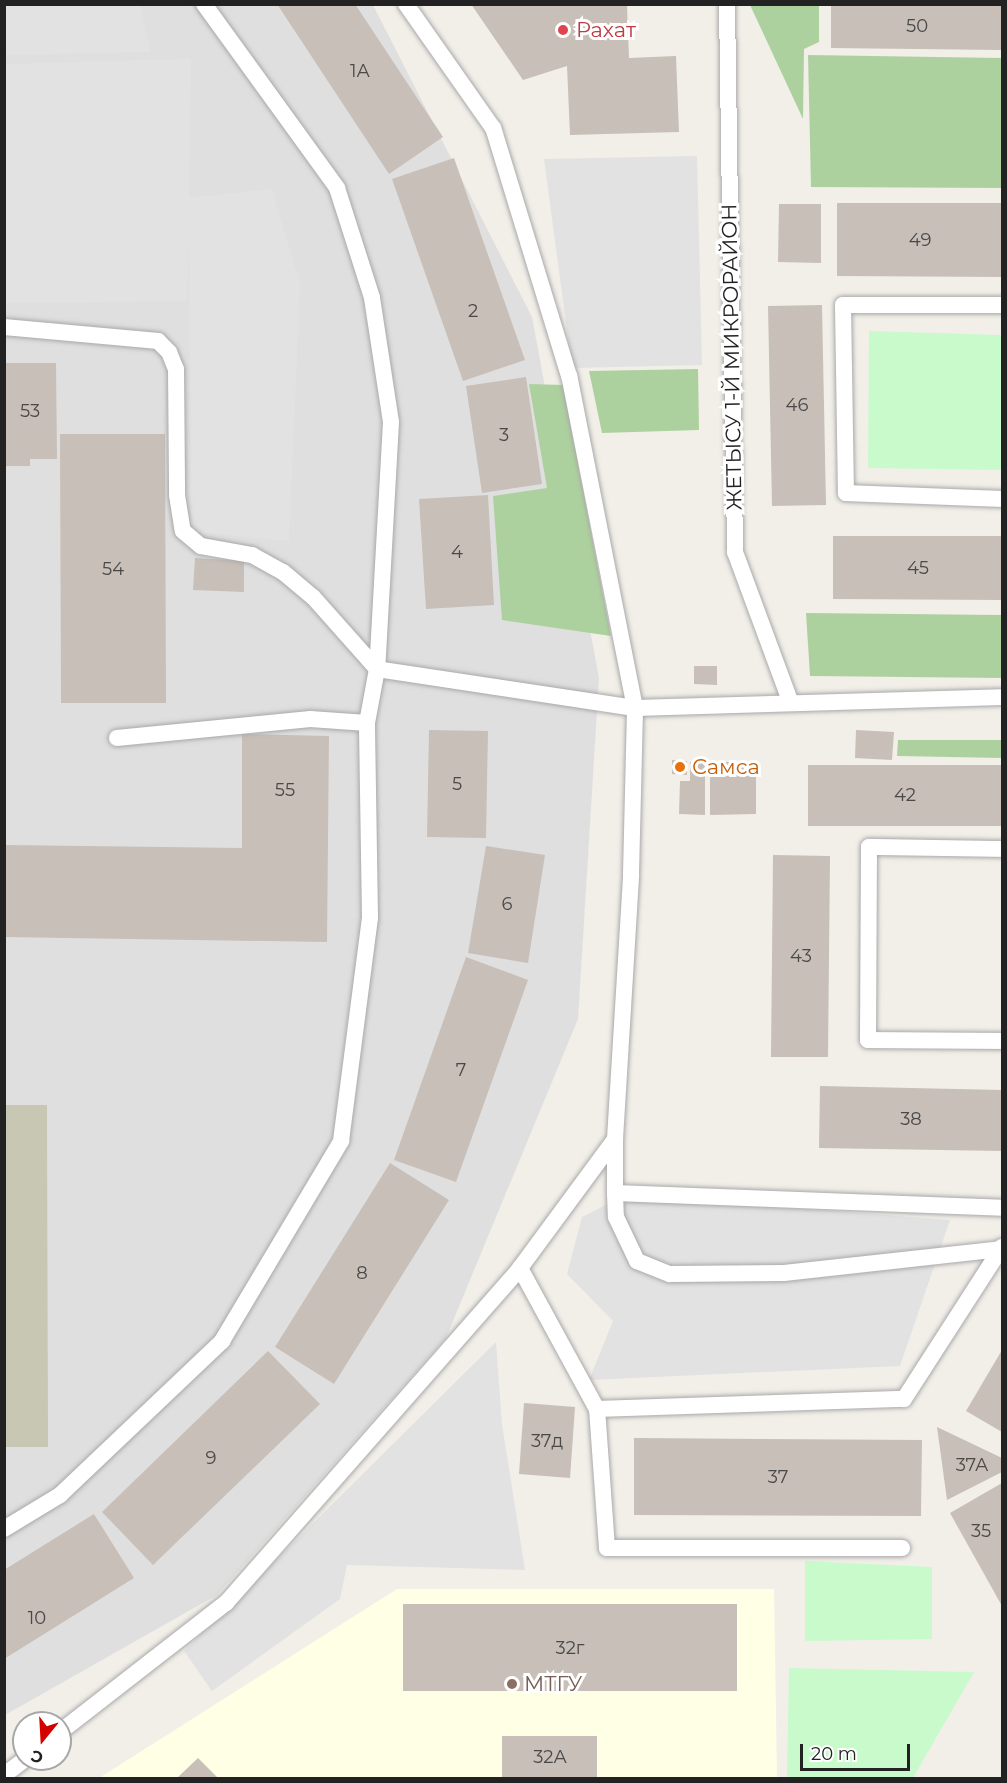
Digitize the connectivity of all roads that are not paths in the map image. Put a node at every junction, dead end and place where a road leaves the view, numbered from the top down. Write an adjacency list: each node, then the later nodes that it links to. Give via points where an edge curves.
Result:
1 (204, 4): 7 (lane, via 337,188 372,298 391,422)
2 (406, 4): 10 (lane, via 493,128 569,376)
3 (727, 4): 9 (lane, ЖЕТЫСУ 1-Й МИКРОРАЙОН, via 735,552)
4 (1002, 305): 6 (lane, via 843,305 846,493)
5 (4, 327): 7 (lane, via 158,341 169,352 176,369 177,495 183,531 201,546 252,555 283,573 313,597)
6 (1002, 498)
7 (377, 669): 10 (lane); 11 (lane)
8 (1002, 697): 9 (lane)
9 (790, 700): 10 (lane)
10 (635, 708): 15 (lane, via 631,874)
11 (367, 723): 12 (lane, via 310,719); 21 (lane, via 370,918 341,1141 222,1341 60,1495)
12 (117, 738)
13 (1002, 849): 14 (lane, via 869,847 868,1040)
14 (1002, 1041)
15 (615, 1139): 16 (lane); 19 (lane)
16 (615, 1193): 17 (lane); 18 (lane, via 615,1217 637,1261 670,1274 784,1273)
17 (1002, 1208)
18 (1002, 1248): 20 (lane, via 904,1399)
19 (520, 1268): 20 (lane); 23 (lane, via 226,1603)
20 (597, 1410): 22 (lane, via 607,1548)
21 (4, 1529)
22 (902, 1548)
23 (72, 1723)

